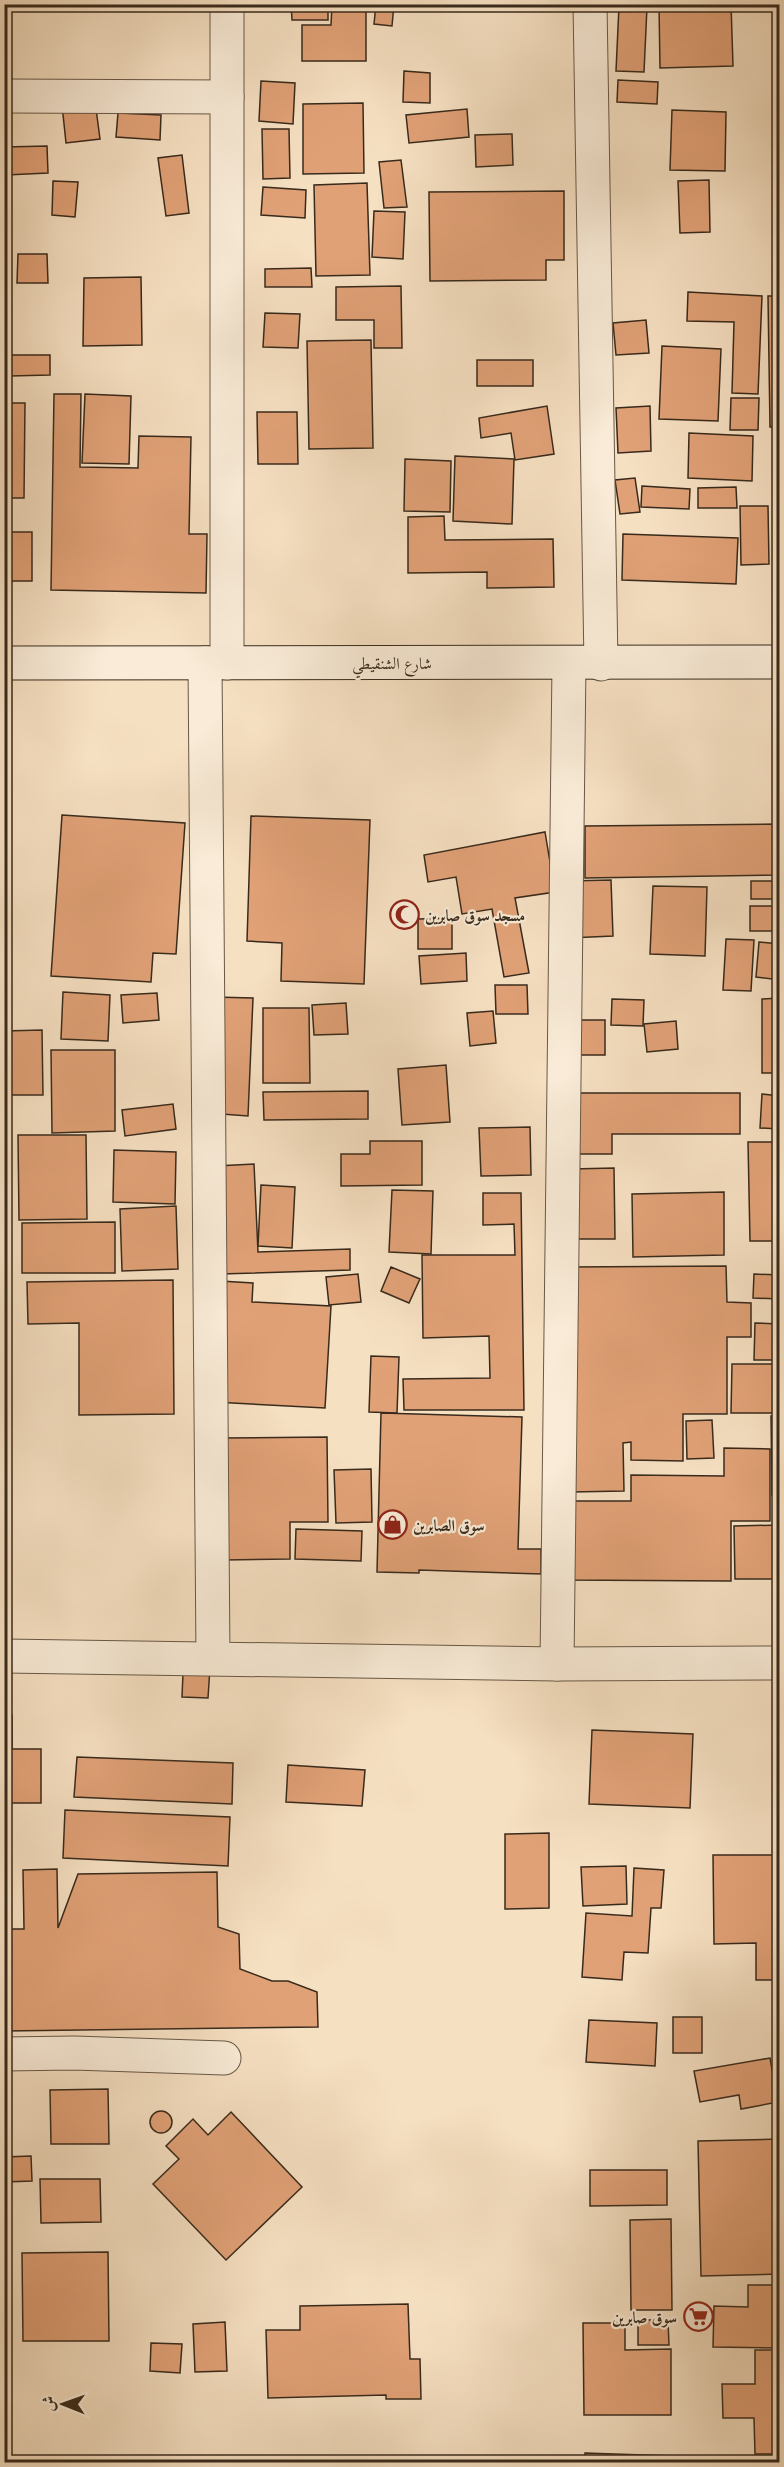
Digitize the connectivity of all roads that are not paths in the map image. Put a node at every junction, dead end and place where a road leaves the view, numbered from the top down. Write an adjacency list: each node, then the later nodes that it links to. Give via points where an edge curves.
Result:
1 (227, 4): 4 (street)
2 (590, 4): 9 (street)
3 (4, 96): 4 (street)
4 (227, 97): 7 (street)
5 (780, 662): 9 (street, شارع الشنقيطي)
6 (4, 663): 7 (street, شارع الشنقيطي)
7 (216, 663): 8 (street, شارع الشنقيطي); 11 (street)
8 (569, 664): 9 (street, شارع الشنقيطي); 13 (street)
9 (601, 664)
10 (4, 1656): 11 (street)
11 (213, 1659): 13 (street)
12 (780, 1663): 13 (street)
13 (557, 1665)
14 (4, 2054): 15 (street)
15 (224, 2058)

